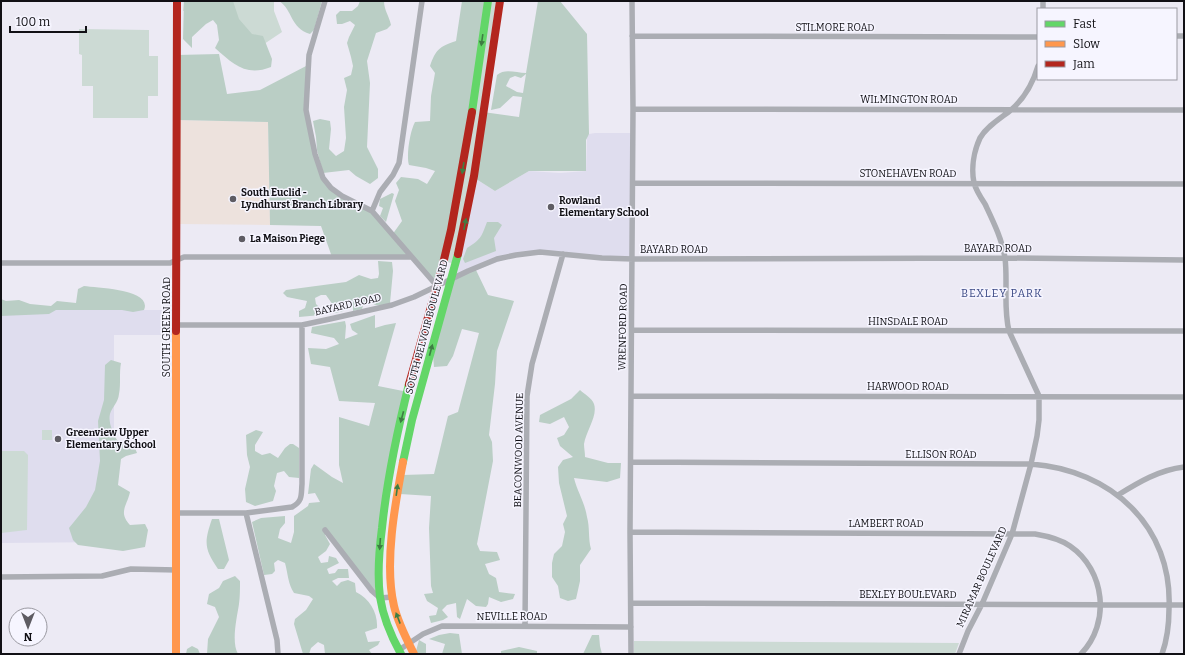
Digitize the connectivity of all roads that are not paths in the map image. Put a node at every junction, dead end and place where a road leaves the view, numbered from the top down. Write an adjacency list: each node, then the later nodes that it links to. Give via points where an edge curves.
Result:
1 (177, 1): 22 (street, SOUTH GREEN ROAD)
2 (325, 1): 16 (street, via 309,55 306,110 315,154 323,178 331,188)
3 (422, 1): 16 (street, via 398,162)
4 (488, 1): 25 (street, SOUTH BELVOIR BOULEVARD, one-way to 25, via 462,175)
5 (500, 1): 24 (street, SOUTH BELVOIR BOULEVARD, one-way to 5, via 470,196)
6 (632, 1): 7 (street, WRENFORD ROAD)
7 (632, 36): 8 (street, STILMORE ROAD); 10 (street, WRENFORD ROAD)
8 (1037, 37)
9 (1037, 69): 11 (street, MIRAMAR BOULEVARD, via 1024,96)
10 (633, 109): 11 (street, WILMINGTON ROAD); 13 (street, WRENFORD ROAD)
11 (1012, 109): 12 (street, WILMINGTON ROAD); 14 (street, MIRAMAR BOULEVARD, via 981,137 974,159)
12 (1184, 110)
13 (633, 184): 14 (street, STONEHAVEN ROAD); 20 (street, WRENFORD ROAD)
14 (974, 184): 15 (street, STONEHAVEN ROAD); 19 (street, MIRAMAR BOULEVARD, via 993,222)
15 (1184, 184)
16 (372, 211): 18 (street)
17 (563, 254): 20 (street, BAYARD ROAD); 24 (street, BAYARD ROAD, via 516,254 497,259); 52 (street, BEACONWOOD AVENUE, via 532,364 527,396)
18 (411, 257): 22 (street, via 184,257); 25 (street)
19 (1005, 258): 20 (street, BAYARD ROAD); 21 (street, BAYARD ROAD); 29 (street, MIRAMAR BOULEVARD, via 1006,320)
20 (633, 260): 28 (street, WRENFORD ROAD)
21 (1184, 260)
22 (177, 261): 23 (street); 27 (street, SOUTH GREEN ROAD)
23 (1, 263)
24 (450, 280): 25 (street, BAYARD ROAD); 45 (street, SOUTH BELVOIR BOULEVARD, one-way to 24, via 390,560 404,452)
25 (437, 286): 26 (street, BAYARD ROAD, via 392,305); 46 (street, SOUTH BELVOIR BOULEVARD, one-way to 46, via 390,462 382,513)
26 (302, 324): 27 (street, BAYARD ROAD); 39 (street, via 301,499 292,507)
27 (177, 325): 38 (street, SOUTH GREEN ROAD)
28 (632, 330): 29 (street, HINSDALE ROAD); 31 (street, WRENFORD ROAD)
29 (1009, 331): 30 (street, HINSDALE ROAD); 32 (street, MIRAMAR BOULEVARD)
30 (1184, 331)
31 (632, 396): 32 (street, HARWOOD ROAD); 34 (street, WRENFORD ROAD)
32 (1039, 396): 33 (street, HARWOOD ROAD); 35 (street, MIRAMAR BOULEVARD, via 1039,420)
33 (1184, 397)
34 (632, 462): 35 (street, ELLISON ROAD); 41 (street, WRENFORD ROAD)
35 (1031, 464): 37 (street, ELLISON ROAD, via 1076,472); 42 (street, MIRAMAR BOULEVARD)
36 (1184, 466): 37 (street, via 1148,477)
37 (1118, 495): 49 (street, ELLISON ROAD, via 1137,514 1153,537 1165,567)
38 (177, 513): 39 (street); 43 (street, SOUTH GREEN ROAD)
39 (246, 513): 57 (street, via 277,640)
40 (325, 530): 46 (street)
41 (630, 532): 42 (street, LAMBERT ROAD); 47 (street, WRENFORD ROAD)
42 (1012, 534): 48 (street, MIRAMAR BOULEVARD); 51 (street, LAMBERT ROAD, via 1044,535 1071,547 1084,558 1093,573 1099,587)
43 (177, 570): 44 (street, via 131,569 102,576); 56 (street, SOUTH GREEN ROAD)
44 (1, 578)
45 (392, 597): 46 (street); 54 (street, SOUTH BELVOIR BOULEVARD, one-way to 45, via 397,617)
46 (380, 598): 55 (street, SOUTH BELVOIR BOULEVARD, via 389,629)
47 (631, 602): 48 (street, BEXLEY BOULEVARD); 53 (street, WRENFORD ROAD)
48 (982, 604): 51 (street, BEXLEY BOULEVARD); 60 (street, MIRAMAR BOULEVARD)
49 (1170, 605): 50 (street, BEXLEY BOULEVARD); 51 (street, BEXLEY BOULEVARD); 62 (street, ELLISON ROAD, via 1168,630)
50 (1184, 605)
51 (1101, 606): 61 (street, LAMBERT ROAD, via 1096,631)
52 (525, 626): 53 (street, NEVILLE ROAD); 54 (street, NEVILLE ROAD, via 442,626)
53 (631, 627): 59 (street, WRENFORD ROAD)
54 (409, 643): 55 (street, NEVILLE ROAD); 58 (street, SOUTH BELVOIR BOULEVARD)
55 (400, 652)
56 (176, 654)
57 (278, 654)
58 (414, 654)
59 (631, 654)
60 (959, 654)
61 (1081, 654)
62 (1162, 654)

